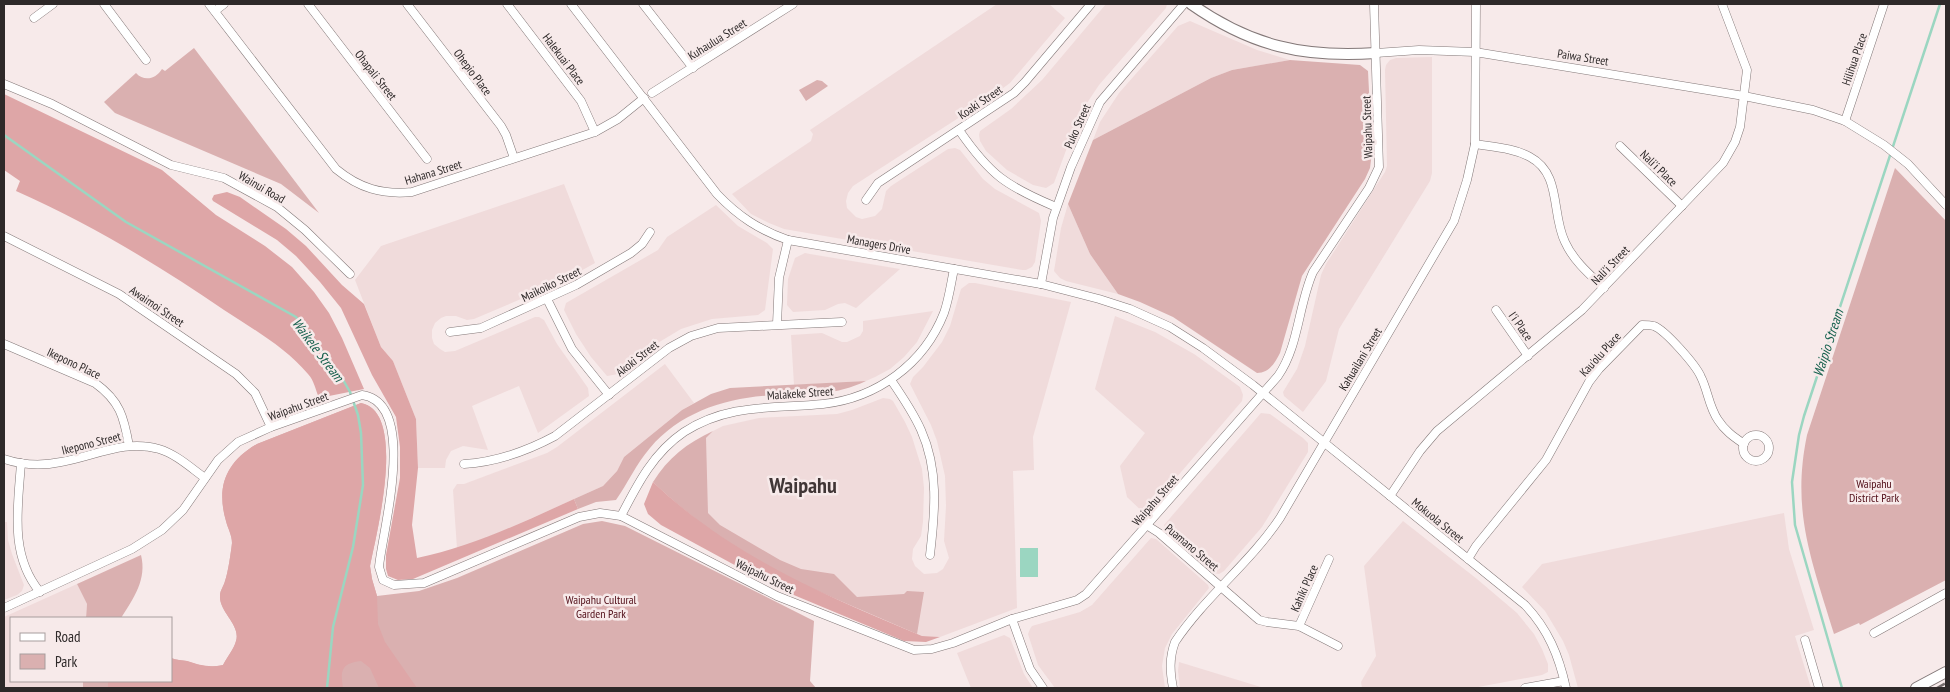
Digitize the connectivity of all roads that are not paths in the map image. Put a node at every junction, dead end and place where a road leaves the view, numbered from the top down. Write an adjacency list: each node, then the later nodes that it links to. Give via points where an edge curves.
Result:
1 (53, 4): 19 (street)
2 (104, 4): 22 (street)
3 (209, 4): 18 (street, Hahana Street)
4 (224, 4): 18 (street)
5 (308, 4): 34 (street, Ohapali Street)
6 (407, 4): 33 (street, Ohepio Place, via 501,126)
7 (507, 4): 30 (street, Halekuai Place, via 581,100)
8 (571, 4): 27 (street, Managers Drive)
9 (643, 4): 23 (street)
10 (793, 4): 23 (street, Kuhaulua Street)
11 (1091, 4): 29 (street, Koaki Street, via 1014,93)
12 (1184, 4): 37 (street, Puko Street, via 1100,102)
13 (1191, 4): 21 (main road, Paiwa Street, via 1225,25 1280,47 1316,54)
14 (1374, 4): 21 (street, Waipahu Street)
15 (1476, 4): 20 (street, Kahuailani Street)
16 (1722, 4): 26 (street, Nali'i Street, via 1746,64)
17 (1884, 4): 28 (street, Hilihua Place)
18 (215, 11): 33 (street, Hahana Street, via 336,169 354,182 374,191 412,192)
19 (34, 18)
20 (1475, 52): 21 (street, Paiwa Street, via 1419,50); 26 (street, Paiwa Street); 31 (street, Kahuailani Street)
21 (1376, 53): 54 (street, Waipahu Street, via 1380,158 1377,172 1313,272 1306,286 1289,357)
22 (146, 60)
23 (693, 68): 25 (street, Kuhaulua Street)
24 (4, 84): 43 (street, Wainui Road, via 52,104 171,165 224,178 276,207)
25 (652, 93)
26 (1744, 96): 28 (street, Paiwa Street, via 1813,110); 38 (street, Nali'i Street, via 1738,136 1728,156)
27 (644, 98): 30 (street, Hahana Street, via 618,120); 41 (street, Managers Drive, via 730,208 757,227)
28 (1845, 121): 36 (street, Paiwa Street, via 1901,158)
29 (959, 130): 35 (street, Koaki Street, via 878,183); 37 (street, via 999,178 1021,192)
30 (595, 132): 33 (street, Hahana Street)
31 (1475, 144): 45 (street, via 1521,152 1544,167 1553,185 1557,222 1565,243); 57 (street, Kahuailani Street, via 1461,202 1448,233)
32 (1620, 146): 38 (street, Nali'i Place)
33 (514, 158)
34 (427, 159)
35 (866, 200)
36 (1946, 205)
37 (1056, 206): 44 (street, Puko Street)
38 (1682, 206): 45 (street, Nali'i Street)
39 (650, 232): 46 (street, Maikoiko Street, via 631,254)
40 (4, 236): 56 (street, Awaimoi Street, via 119,294 236,374 255,393)
41 (788, 240): 42 (street, Managers Drive); 49 (street, via 778,278)
42 (954, 268): 44 (street, Managers Drive); 53 (street, Malakeke Street, via 945,311 933,335 915,360)
43 (350, 274)
44 (1041, 284): 54 (street, Managers Drive, via 1099,299 1156,320 1190,339)
45 (1604, 288): 52 (street, Nali'i Street)
46 (547, 299): 50 (street, Maikoiko Street, via 482,328); 55 (street, via 572,349)
47 (1496, 310): 52 (street, I'i Place)
48 (842, 322): 49 (street, Akoki Street)
49 (777, 324): 55 (street, Akoki Street, via 718,328 691,336 669,348)
50 (450, 332)
51 (4, 344): 59 (street, Ikepono Place, via 103,389 120,410)
52 (1528, 356): 64 (street, Nali'i Street, via 1437,431)
53 (892, 380): 65 (street, Malakeke Street, via 841,402 751,408 703,422 684,432 658,456 643,475); 67 (street, via 921,430 931,460 935,500)
54 (1263, 393): 57 (street, Mokuola Street); 66 (street, Waipahu Street)
55 (609, 395): 62 (street, Akoki Street, via 546,441 486,463)
56 (271, 427): 63 (street, Waipahu Street, via 231,446); 65 (street, Waipahu Street, via 356,396 368,395 379,402 392,437 394,460 394,480 379,568 383,580 388,583 402,586 424,582 579,517 600,513)
57 (1324, 442): 64 (street, Mokuola Street); 70 (street, Kahuailani Street, via 1272,529)
58 (1744, 444): 69 (street, Kau'olu Place, via 1730,434 1716,417 1694,363 1657,328 1642,325 1589,382 1546,460)
59 (130, 446): 61 (street, Ikepono Street, via 60,462); 63 (street, Ikepono Street, via 151,447 169,453)
60 (4, 459): 61 (street, Ikepono Street)
61 (21, 463): 71 (street, via 16,522 19,545 26,570)
62 (464, 464)
63 (205, 478): 71 (street, Waipahu Street, via 183,510 162,530 132,549)
64 (1390, 496): 69 (street, Mokuola Street)
65 (621, 516): 74 (street, Waipahu Street, via 777,596 914,650 953,643)
66 (1148, 526): 70 (street, Puamano Street); 74 (street, Waipahu Street, via 1086,594 1061,606)
67 (930, 555)
68 (1329, 559): 75 (street, Kahiki Place)
69 (1468, 559): 80 (street, Mokuola Street, via 1535,616 1551,640)
70 (1221, 586): 75 (street, Puamano Street, via 1260,620); 82 (street, Kahuailani Street, via 1175,642 1170,666)
71 (40, 592): 73 (street, Waipahu Street)
72 (1946, 593): 76 (street)
73 (4, 608)
74 (1012, 619): 81 (street, via 1030,670)
75 (1299, 626): 78 (street)
76 (1874, 633)
77 (1805, 640): 84 (street)
78 (1338, 646)
79 (1946, 672): 85 (main road)
80 (1565, 685): 83 (street)
81 (1043, 688)
82 (1172, 688)
83 (1525, 688)
84 (1819, 688)
85 (1916, 688)

